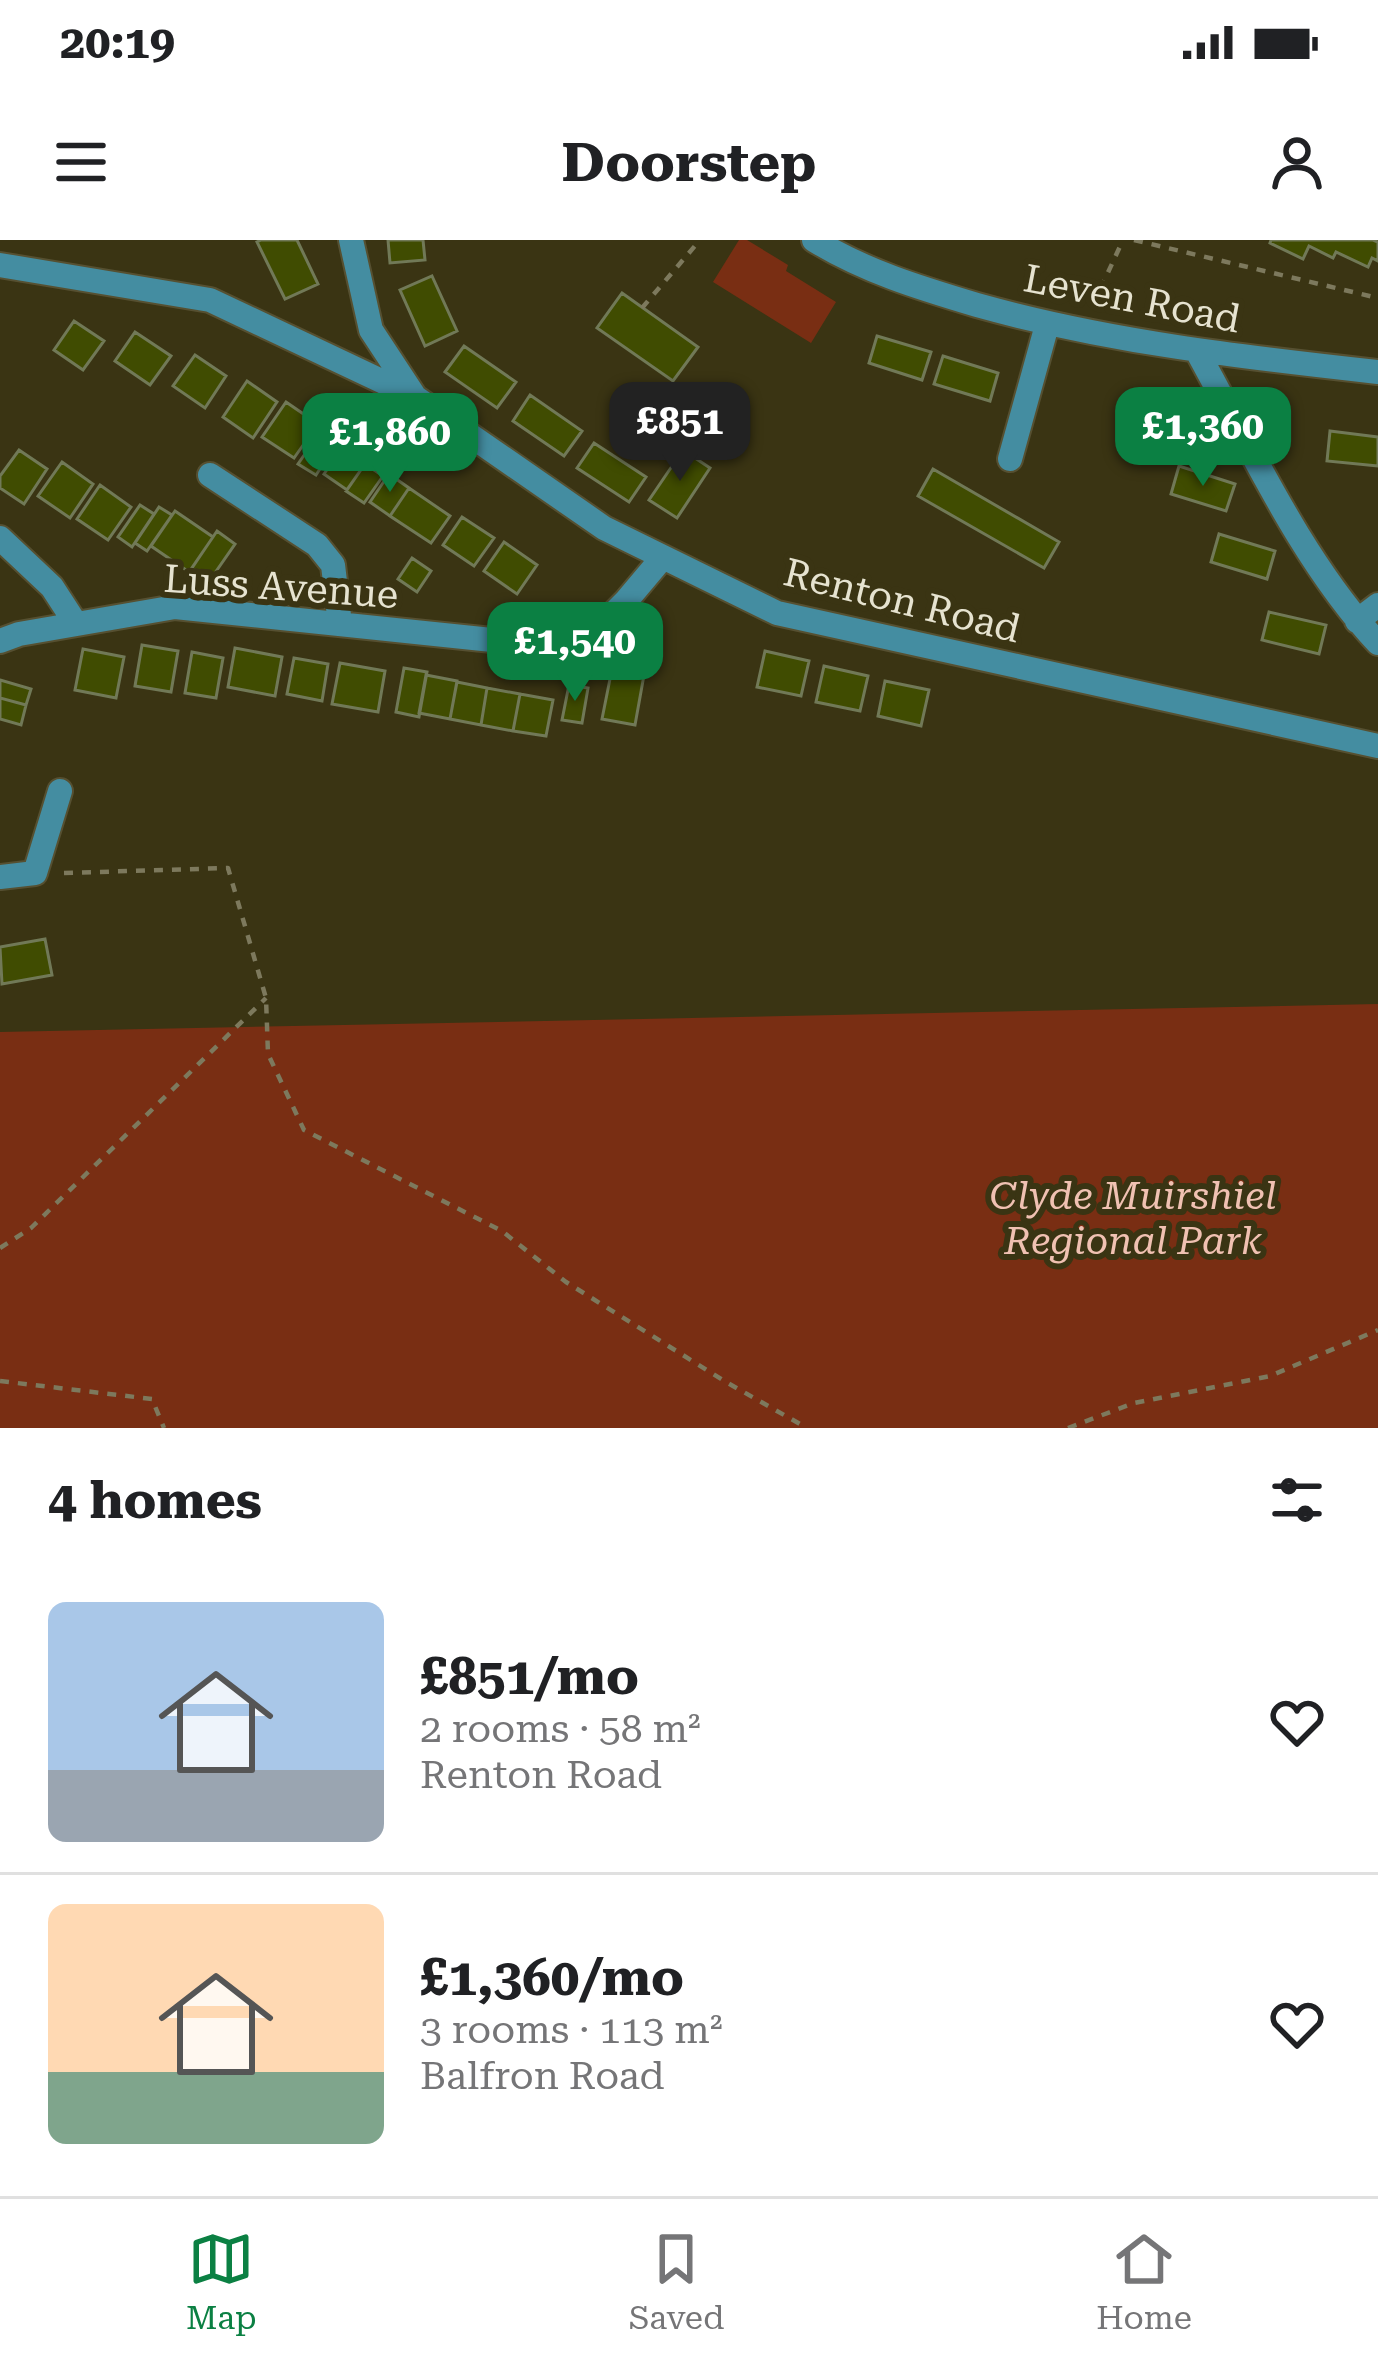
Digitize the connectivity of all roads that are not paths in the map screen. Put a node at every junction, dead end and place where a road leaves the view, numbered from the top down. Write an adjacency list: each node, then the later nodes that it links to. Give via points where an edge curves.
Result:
1 (351, 240): 7 (street, Renton Road, via 371,330)
2 (814, 240): 4 (street, Leven Road, via 913,286)
3 (0, 265): 7 (street, via 210,300)
4 (1048, 325): 5 (street, Leven Road); 8 (street)
5 (1198, 353): 6 (street, Leven Road); 13 (street)
6 (1378, 372)
7 (415, 397): 11 (street, Renton Road, via 604,528)
8 (1010, 458)
9 (211, 475): 15 (street, via 317,545 333,565)
10 (0, 538): 14 (street, via 52,587)
11 (663, 557): 15 (street, Luss Avenue, via 578,649); 18 (street, Renton Road, via 777,613)
12 (1378, 605): 13 (street)
13 (1357, 621): 17 (street)
14 (76, 624): 15 (street, Luss Avenue, via 175,607); 16 (street, Luss Avenue)
15 (340, 624)
16 (0, 641)
17 (1378, 644)
18 (1378, 746)
19 (61, 791): 20 (street, via 35,873)
20 (0, 877)

